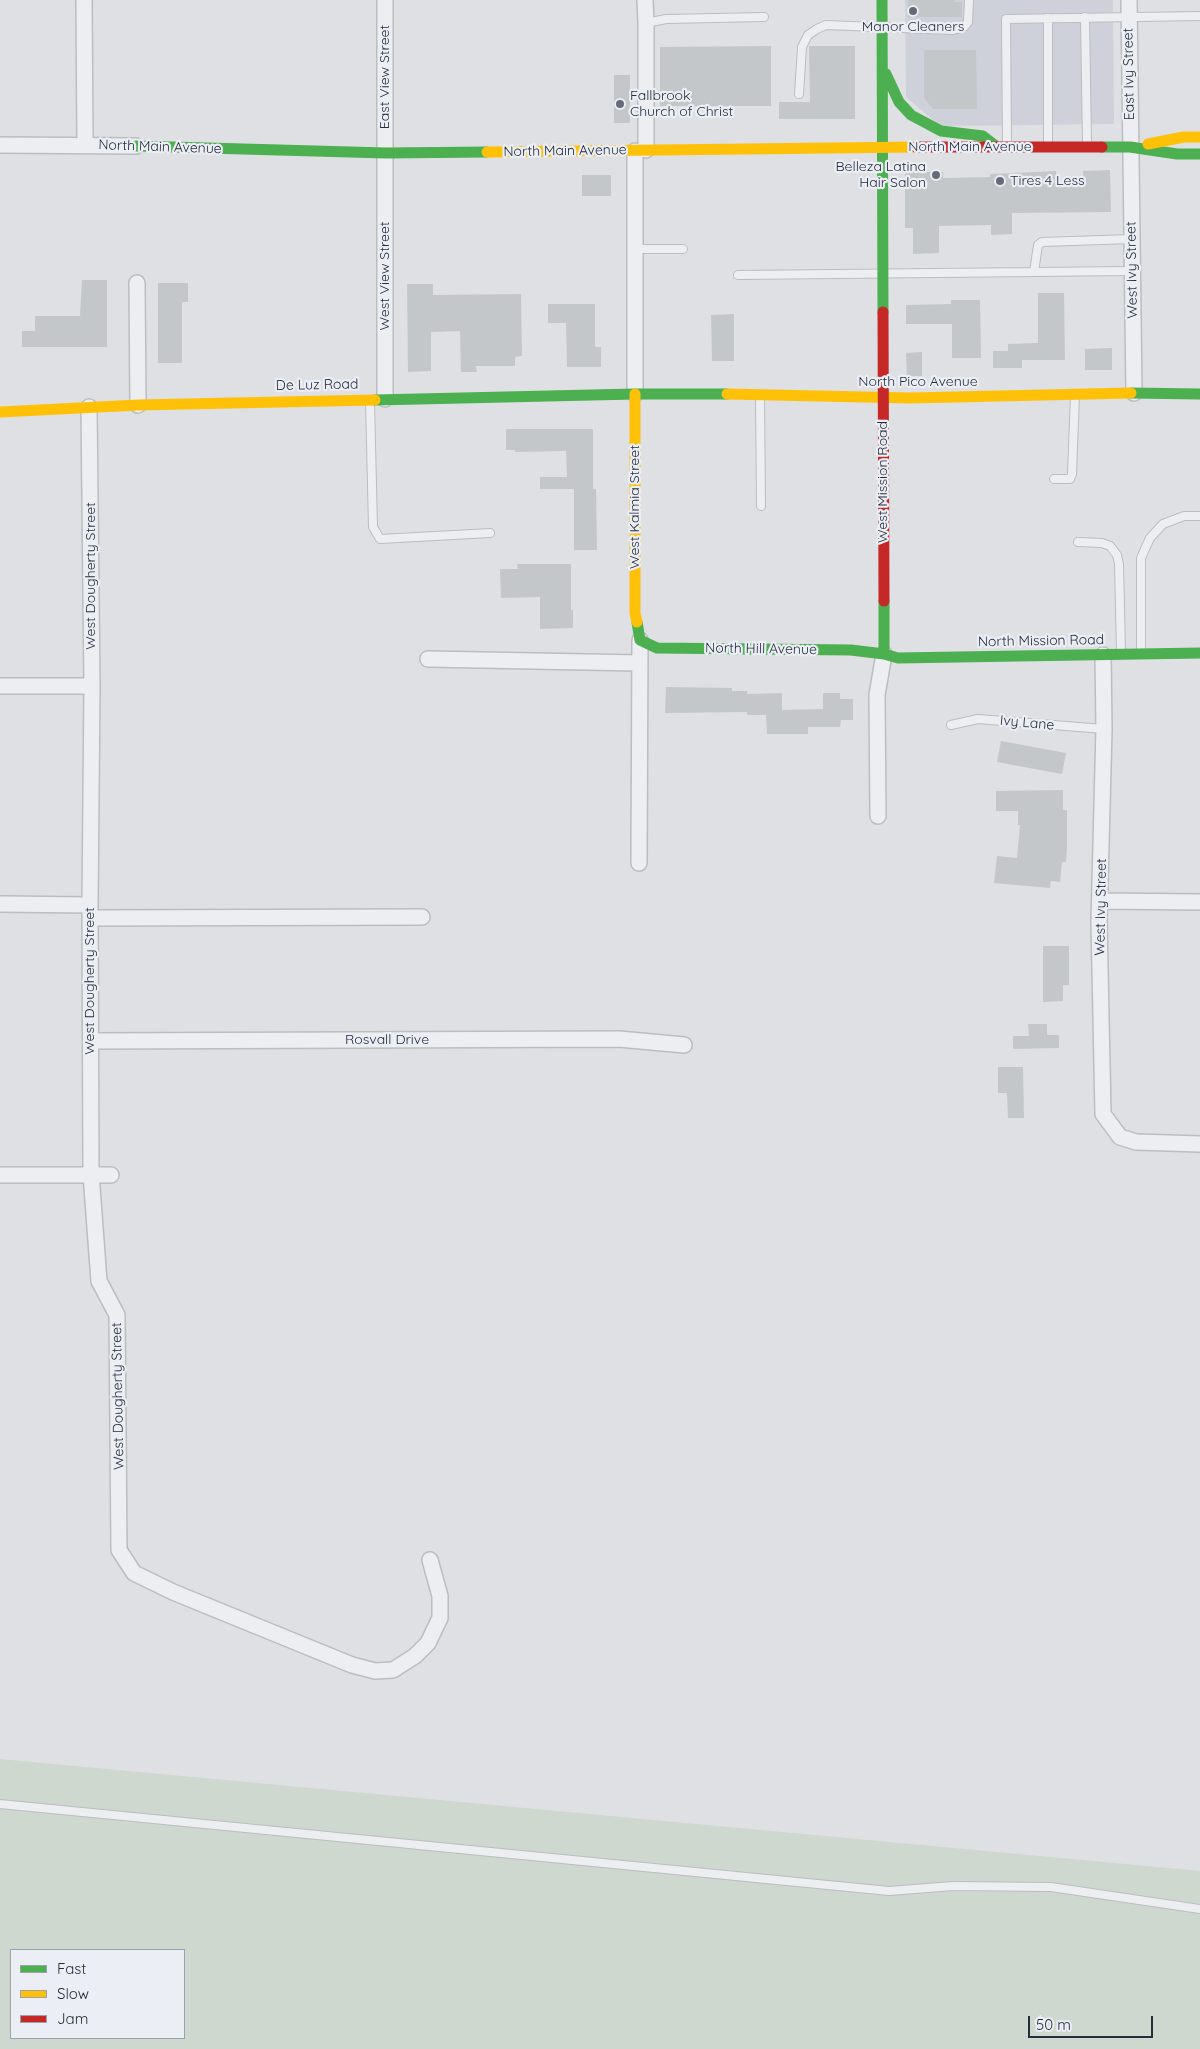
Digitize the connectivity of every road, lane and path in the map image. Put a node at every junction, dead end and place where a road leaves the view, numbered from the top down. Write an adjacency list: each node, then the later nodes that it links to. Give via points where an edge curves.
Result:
1 (84, 0): 17 (street)
2 (385, 0): 26 (street, East View Street)
3 (645, 0): 12 (street, West Kalmia Street)
4 (882, 0): 13 (main road, West Mission Road)
5 (969, 0): 13 (lane, via 970,18 964,27 953,30)
6 (1128, 0): 7 (street, East Ivy Street)
7 (1128, 16): 8 (lane); 10 (lane); 24 (street, East Ivy Street)
8 (1200, 16)
9 (764, 17): 12 (lane)
10 (1085, 17): 11 (lane); 21 (lane)
11 (1048, 18): 22 (lane, via 1006,19); 23 (lane)
12 (646, 23): 25 (street, West Kalmia Street)
13 (882, 28): 14 (main road, West Mission Road); 15 (lane, via 826,26 808,35 800,56)
14 (882, 66): 20 (main road, West Mission Road); 22 (main road, via 899,102 911,115 941,131 984,136)
15 (799, 94)
16 (1200, 137): 24 (main road, North Main Avenue)
17 (85, 144): 18 (street, North Main Avenue); 19 (street, North Main Avenue)
18 (0, 145)
19 (136, 146): 26 (main road, North Main Avenue)
20 (882, 147): 22 (main road, North Main Avenue); 25 (main road, North Main Avenue); 33 (main road, West Mission Road)
21 (1087, 147): 23 (main road, North Main Avenue); 24 (main road, North Main Avenue)
22 (1002, 148): 23 (main road, North Main Avenue)
23 (1048, 148)
24 (1130, 148): 27 (main road, North Main Avenue); 28 (street, West Ivy Street)
25 (641, 150): 26 (main road, North Main Avenue); 29 (street, West Kalmia Street)
26 (386, 153): 42 (street, West View Street)
27 (1200, 154)
28 (1132, 239): 31 (street, West Ivy Street); 32 (lane, via 1042,242 1038,245)
29 (636, 249): 30 (lane); 37 (street, West Kalmia Street)
30 (683, 249)
31 (1132, 271): 32 (lane); 36 (street, West Ivy Street)
32 (1034, 272): 33 (lane)
33 (883, 273): 34 (lane); 41 (main road, West Mission Road)
34 (738, 275)
35 (137, 283): 43 (street)
36 (1134, 393): 39 (main road, North Pico Avenue); 40 (main road, North Pico Avenue)
37 (635, 394): 38 (main road, North Pico Avenue); 42 (main road, De Luz Road); 51 (main road, West Kalmia Street, via 635,613)
38 (760, 394): 41 (main road, North Pico Avenue); 47 (lane)
39 (1200, 394)
40 (1075, 395): 41 (main road, North Pico Avenue); 46 (lane, via 1072,474 1070,479)
41 (883, 398): 53 (main road, West Mission Road)
42 (378, 399): 43 (main road, De Luz Road); 49 (lane, via 373,527 380,539)
43 (138, 405): 44 (main road, De Luz Road)
44 (89, 407): 45 (main road, De Luz Road); 60 (street, West Dougherty Street)
45 (0, 412)
46 (1054, 479)
47 (761, 506)
48 (1200, 516): 55 (lane, via 1184,516 1163,524 1150,538 1141,558)
49 (490, 533)
50 (1078, 542): 54 (lane, via 1102,543 1110,546 1117,555)
51 (640, 640): 53 (main road, North Hill Avenue, via 657,648 851,650); 58 (street, West Kalmia Street)
52 (1200, 653): 55 (main road, North Mission Road)
53 (884, 654): 56 (main road, North Mission Road, via 898,658); 63 (street, West Mission Road, via 877,695)
54 (1121, 654): 55 (main road, North Mission Road); 56 (main road, North Mission Road)
55 (1141, 654)
56 (1103, 655): 62 (street, West Ivy Street)
57 (428, 659): 58 (street)
58 (639, 663): 64 (street, West Kalmia Street)
59 (0, 686): 60 (street)
60 (92, 686): 68 (street, West Dougherty Street)
61 (951, 725): 62 (lane, Ivy Lane, via 978,719)
62 (1104, 729): 65 (street, West Ivy Street)
63 (878, 816)
64 (639, 862)
65 (1100, 901): 66 (street); 72 (street, West Ivy Street, via 1103,1114 1120,1137 1136,1142)
66 (1200, 902)
67 (0, 904): 68 (street)
68 (90, 911): 69 (street); 70 (street, West Dougherty Street)
69 (422, 917)
70 (91, 1041): 71 (street, Rosvall Drive, via 619,1039); 73 (street, West Dougherty Street)
71 (684, 1045)
72 (1200, 1144)
73 (91, 1174): 74 (street); 75 (street); 76 (street, West Dougherty Street, via 100,1280 117,1315 119,1550 134,1573 172,1592 352,1665 375,1671 393,1670 428,1643 440,1618 440,1596)
74 (0, 1175)
75 (111, 1175)
76 (430, 1560)
77 (0, 1804): 78 (lane, via 889,1891 953,1886 1051,1887)
78 (1200, 1909)

